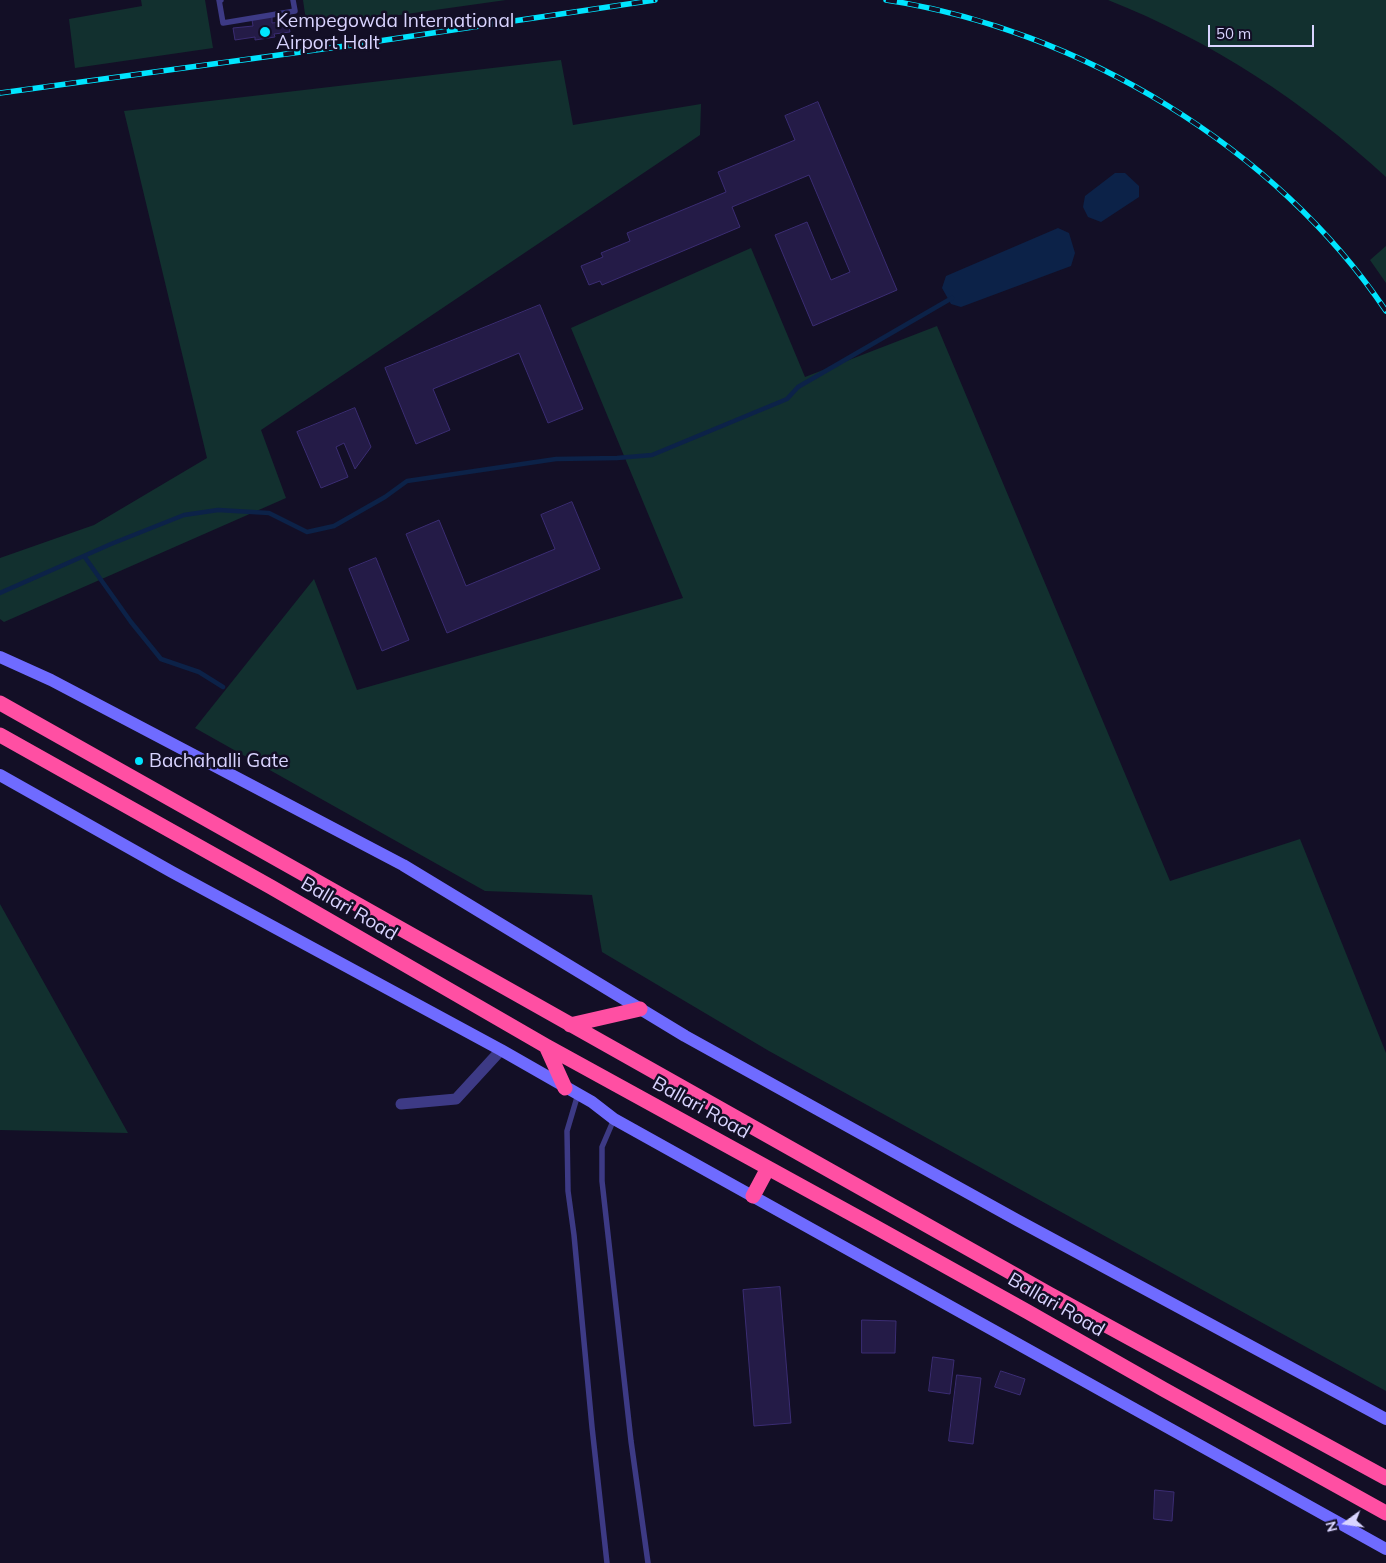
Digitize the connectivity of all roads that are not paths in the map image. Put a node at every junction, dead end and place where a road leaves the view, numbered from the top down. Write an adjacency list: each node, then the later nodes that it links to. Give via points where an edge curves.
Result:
1 (222, 0): 2 (lane, via 219,0 223,23 295,11)
2 (293, 0)
3 (0, 657): 7 (street, via 51,680 403,865)
4 (0, 704): 8 (highway, Ballari Road)
5 (0, 735): 9 (highway, Ballari Road)
6 (0, 774): 10 (street, via 172,872)
7 (640, 1008): 8 (highway); 16 (street, via 1016,1220)
8 (570, 1025): 17 (highway, Ballari Road, via 1040,1289)
9 (546, 1046): 11 (highway); 14 (highway, Ballari Road)
10 (501, 1050): 11 (street); 12 (street, via 456,1099)
11 (572, 1091): 13 (street); 20 (lane, via 567,1131 568,1191)
12 (401, 1104)
13 (614, 1119): 15 (street); 21 (lane, via 602,1147 602,1181)
14 (768, 1168): 15 (highway); 18 (highway, Ballari Road)
15 (753, 1196): 19 (street)
16 (1386, 1419)
17 (1386, 1478)
18 (1386, 1513)
19 (1386, 1549)
20 (607, 1563)
21 (648, 1563)

